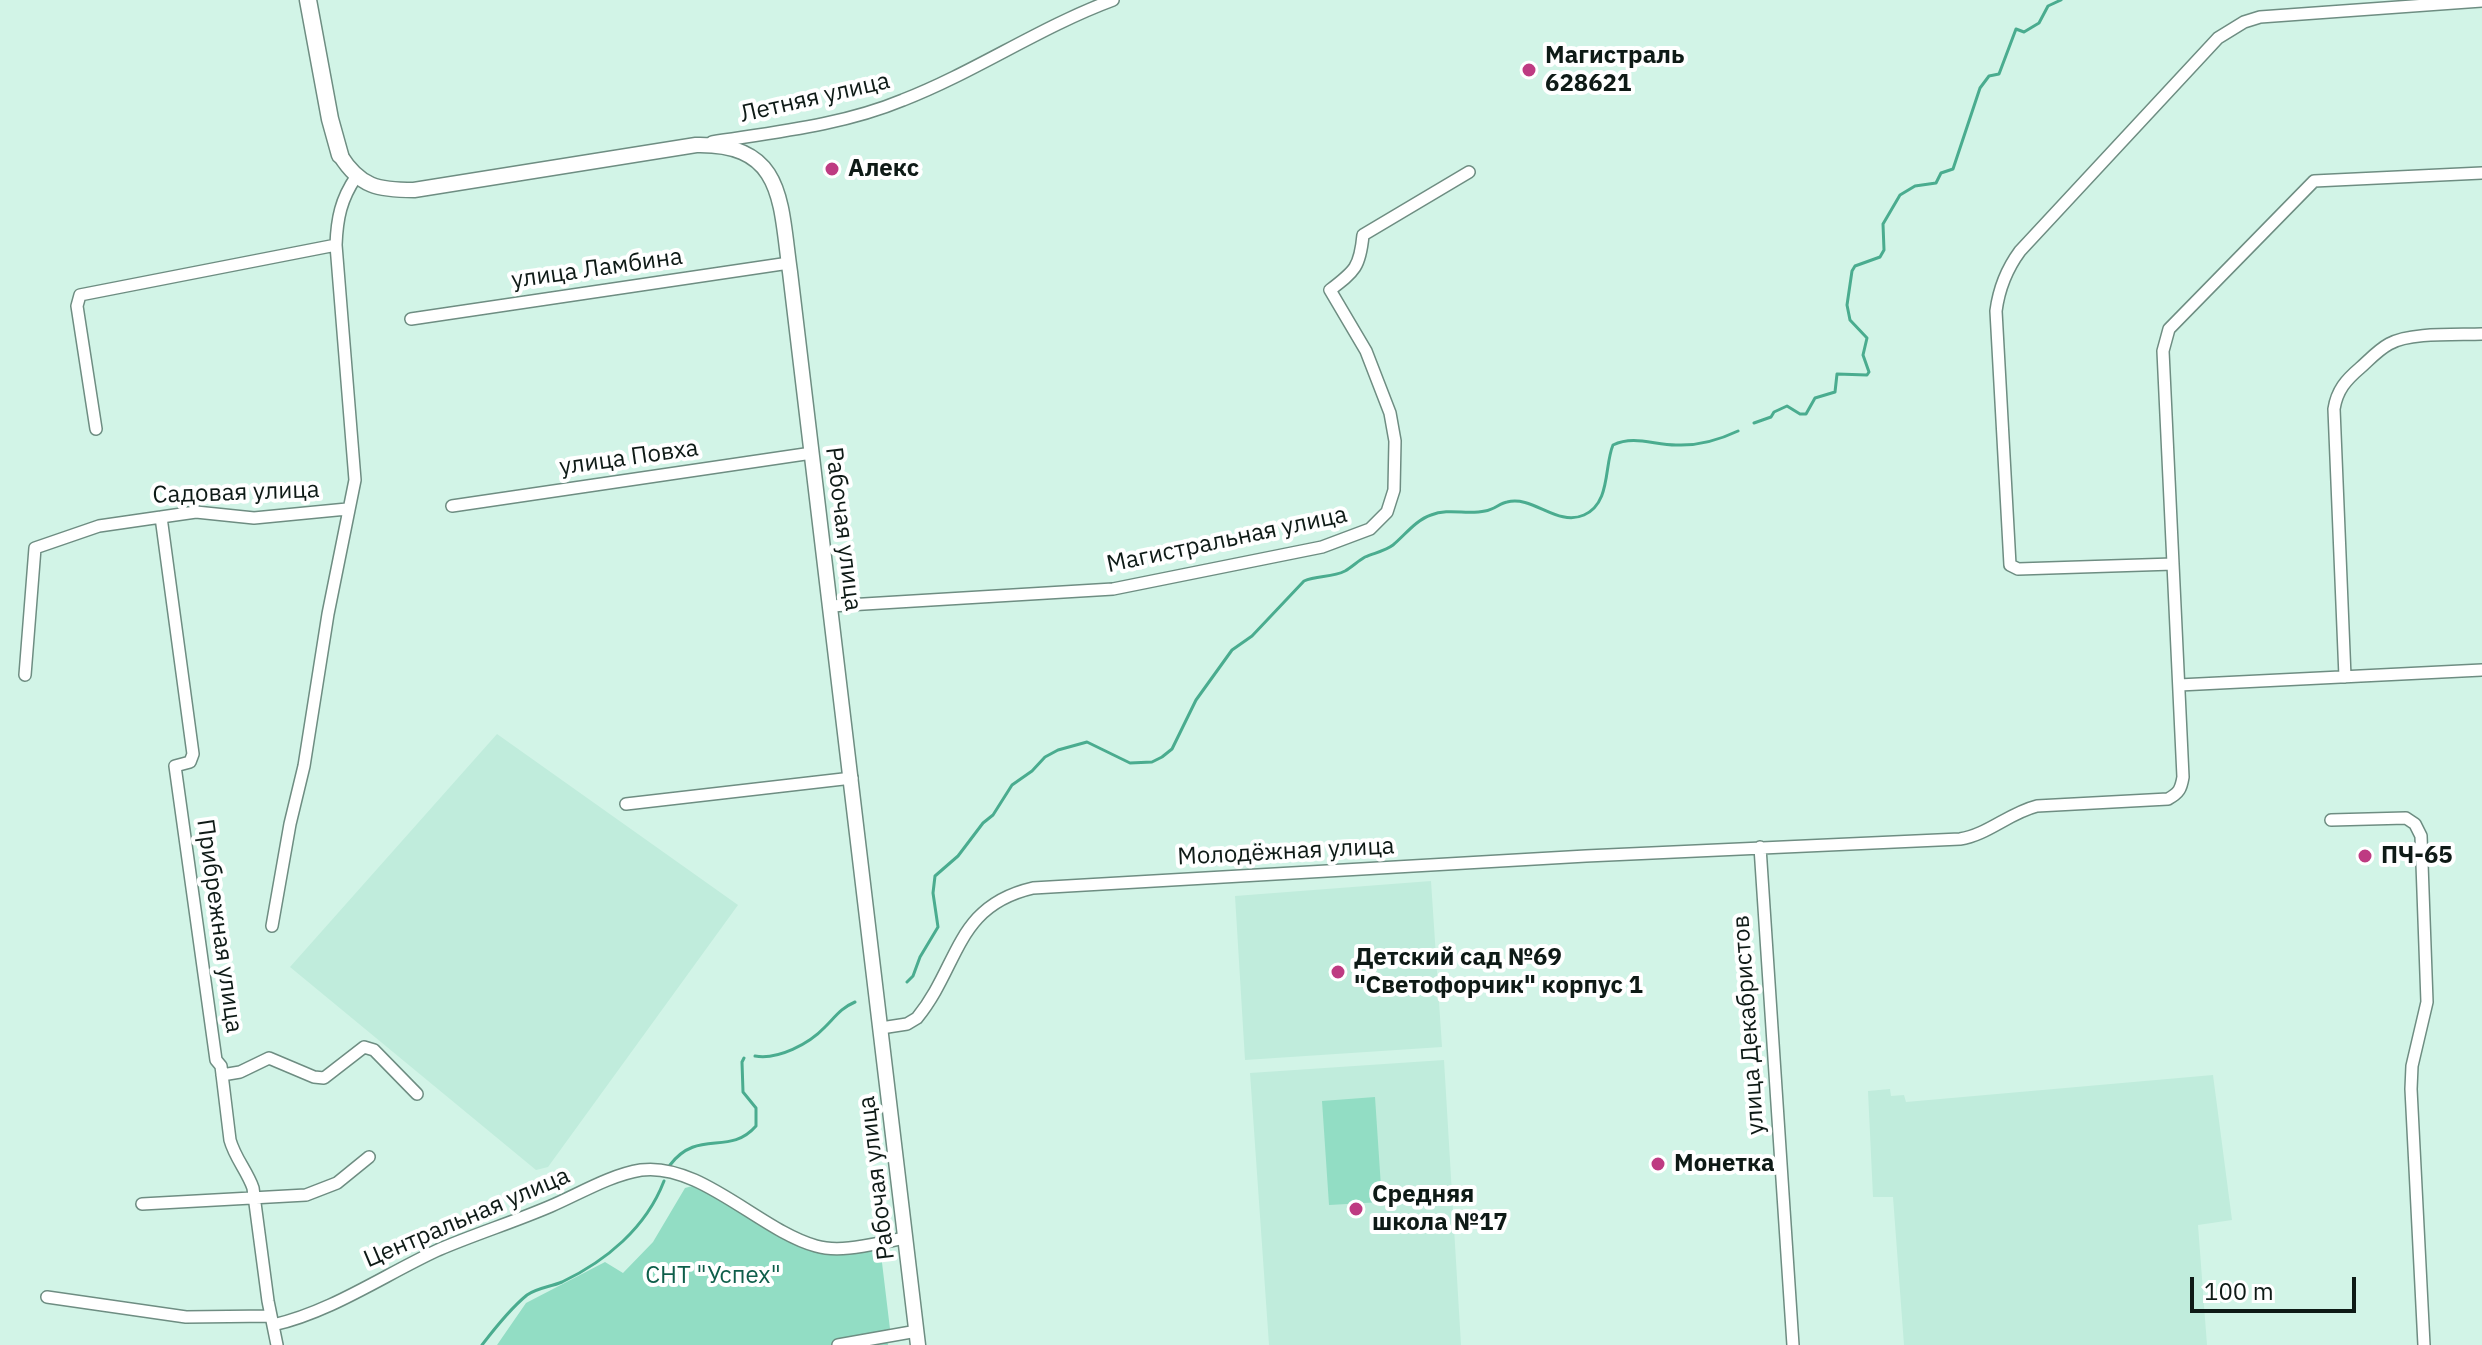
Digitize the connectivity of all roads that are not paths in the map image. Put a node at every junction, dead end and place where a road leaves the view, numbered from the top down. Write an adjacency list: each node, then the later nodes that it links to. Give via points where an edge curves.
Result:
1 (308, 0): 5 (main road)
2 (1113, 0): 4 (street, Летняя улица, via 902,101 811,125)
3 (2482, 1): 18 (street, via 2244,22 2218,38 2010,265 1996,311 2010,565 2018,569)
4 (696, 145): 8 (street, Рабочая улица, via 414,190 372,186); 10 (street, Рабочая улица, via 737,149 763,166 778,193)
5 (340, 155): 8 (street)
6 (1469, 172): 19 (street, Магистральная улица, via 1363,235 1358,265 1330,290 1382,386 1395,441 1394,490 1387,512 1370,529 1322,547 1113,589)
7 (2482, 173): 18 (street, via 2314,181 2177,318 2163,351)
8 (356, 177): 9 (street, via 340,207)
9 (336, 245): 13 (street, via 80,295 77,306); 16 (street, via 355,480)
10 (789, 263): 11 (street, улица Ламбина); 14 (street, Рабочая улица)
11 (411, 319)
12 (2482, 334): 22 (street, via 2390,343 2336,396)
13 (96, 429)
14 (812, 453): 15 (street, улица Повха); 19 (street, Рабочая улица)
15 (452, 506)
16 (347, 509): 17 (street, Садовая улица, via 254,518 196,512); 28 (street)
17 (161, 517): 21 (street, Садовая улица, via 99,526 35,548); 30 (street, Прибрежная улица, via 193,754 190,762 175,766)
18 (2173, 564): 23 (street)
19 (831, 606): 24 (street, Рабочая улица)
20 (2482, 670): 22 (street)
21 (25, 675)
22 (2345, 677): 23 (street)
23 (2179, 685): 27 (street, Молодёжная улица, via 2183,777 2181,788 2168,799 2037,806 1960,839)
24 (852, 778): 25 (street); 29 (street, Рабочая улица)
25 (626, 804)
26 (2331, 820): 42 (street, via 2406,818 2421,836 2427,1002 2411,1089)
27 (1760, 847): 29 (street, Молодёжная улица, via 1033,888 983,910 917,1018); 41 (street, улица Декабристов)
28 (272, 926)
29 (881, 1028): 35 (street, Рабочая улица)
30 (222, 1075): 31 (street, via 269,1058 324,1078 360,1048 369,1047); 33 (street, Прибрежная улица, via 230,1140)
31 (417, 1094)
32 (369, 1157): 33 (street, via 315,1193)
33 (254, 1198): 34 (street); 37 (street, Прибрежная улица)
34 (142, 1204)
35 (906, 1238): 37 (street, Центральная улица, via 817,1247 711,1188 643,1170 439,1250 306,1316); 38 (street, Рабочая улица)
36 (47, 1297): 37 (street, Центральная улица, via 186,1317)
37 (272, 1321): 39 (street, Прибрежная улица)
38 (918, 1338): 40 (street)
39 (277, 1345)
40 (838, 1345)
41 (1793, 1345)
42 (2424, 1345)

